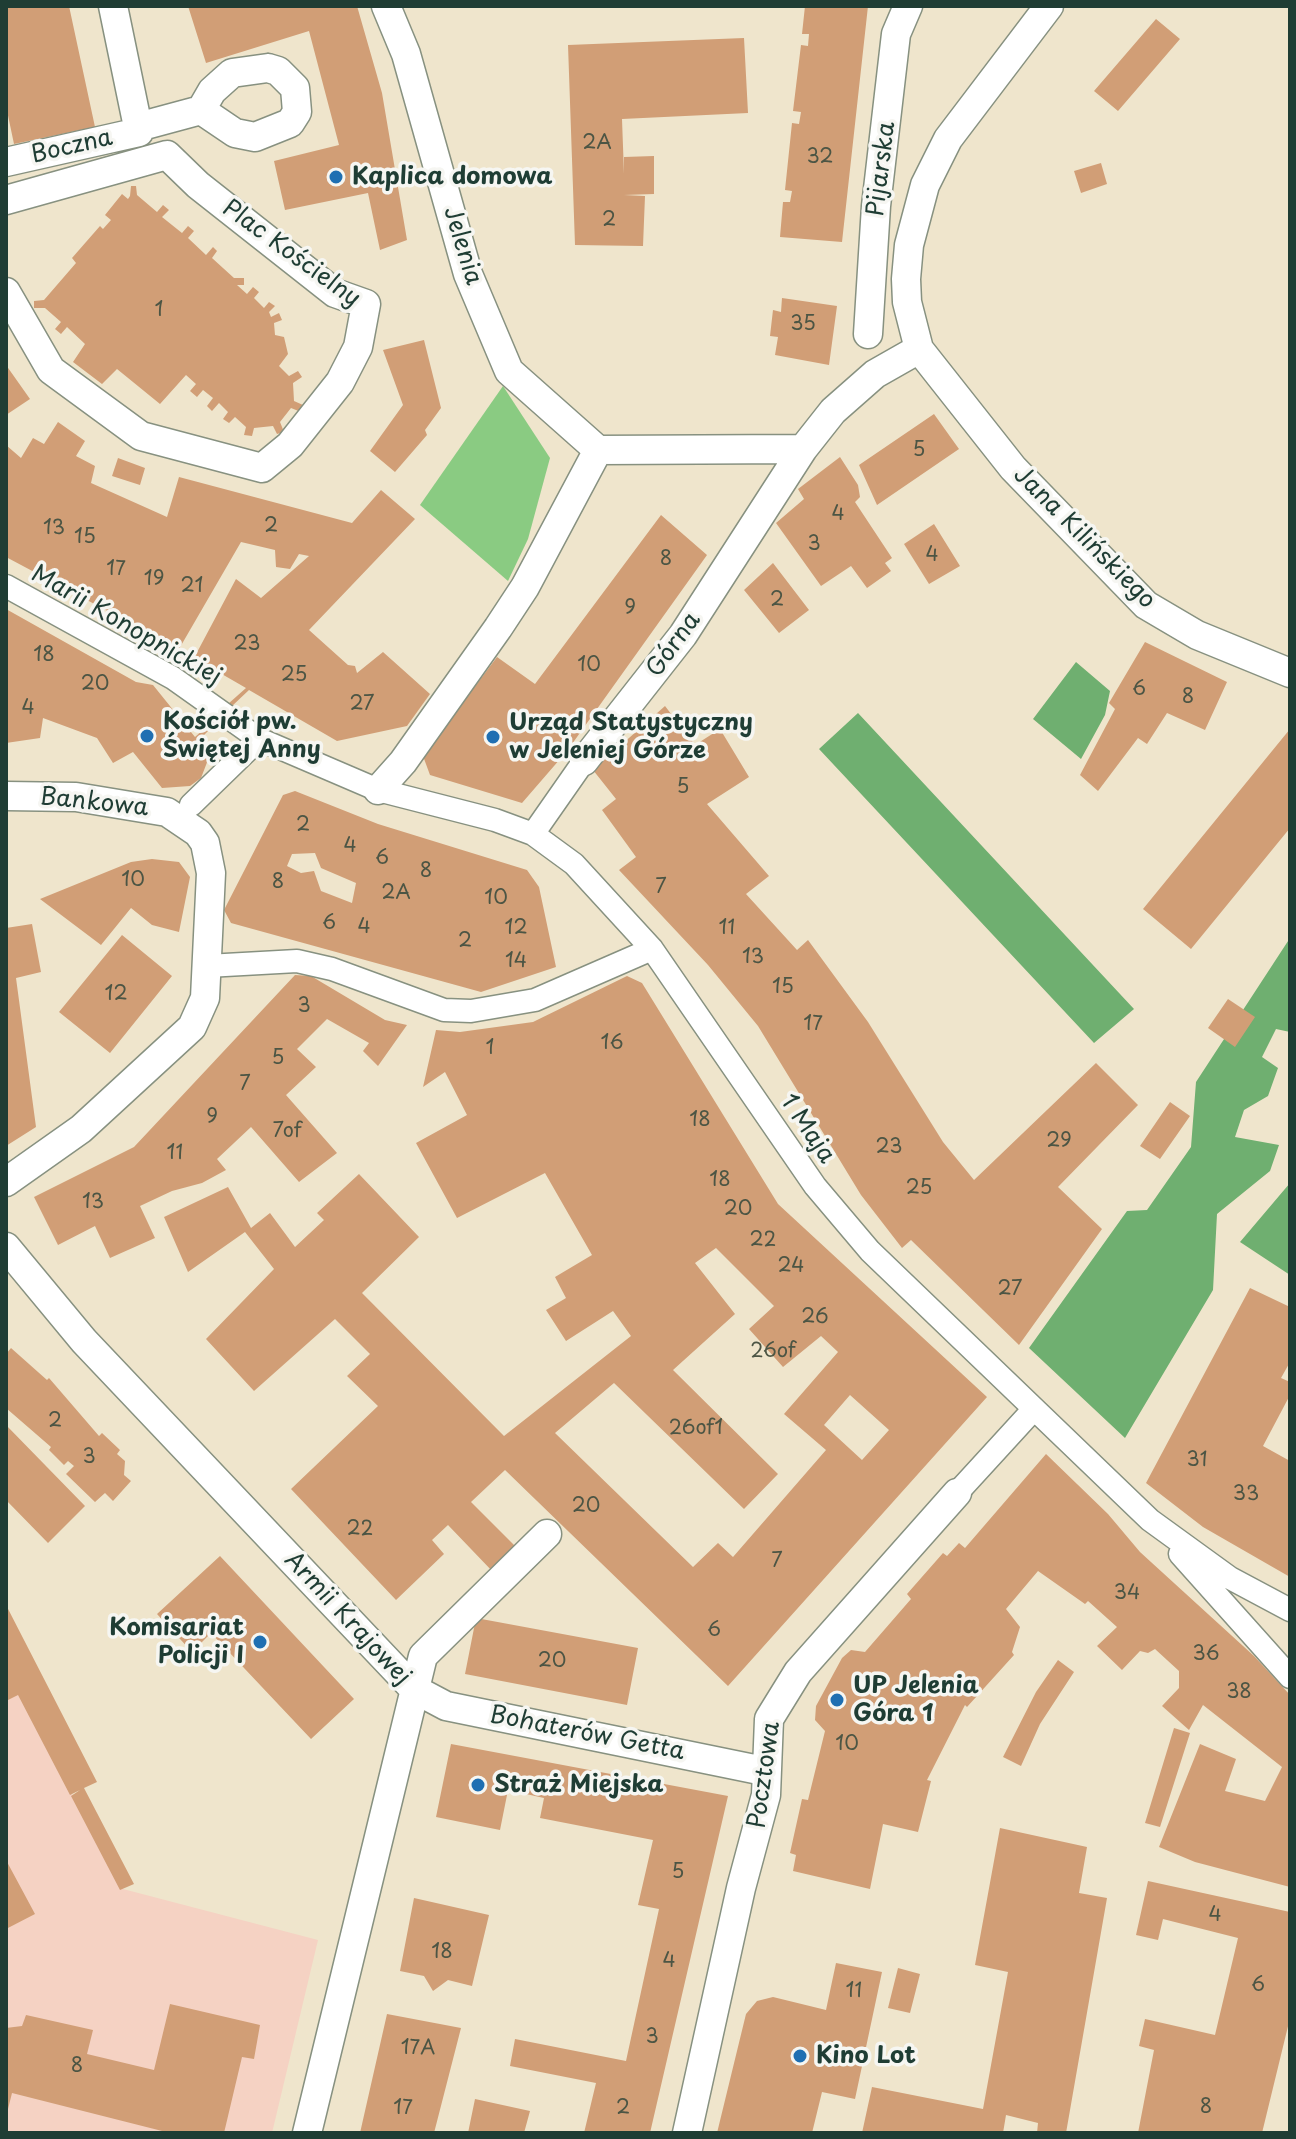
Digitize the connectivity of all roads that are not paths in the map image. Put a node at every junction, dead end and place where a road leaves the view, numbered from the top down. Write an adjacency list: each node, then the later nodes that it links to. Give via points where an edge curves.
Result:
1 (113, 6): 6 (street)
2 (386, 6): 13 (street, Jelenia, via 406,54 468,274 509,371)
3 (908, 6): 10 (street, Pijarska, via 896,34)
4 (1049, 6): 11 (street, via 948,139 925,185 906,279)
5 (201, 110): 6 (street, Boczna)
6 (138, 130): 7 (street, Boczna)
7 (6, 162)
8 (6, 200): 9 (street, Plac Kościelny, via 167,155 335,293 366,304 358,347 340,382 290,445 262,468 141,436 51,370)
9 (6, 292)
10 (868, 334)
11 (919, 349): 12 (street, via 854,390); 15 (street, Jana Kilińskiego, via 1013,468 1146,605 1197,635)
12 (803, 449): 13 (street); 17 (street, Górna, via 683,635)
13 (598, 450): 18 (street, via 512,608)
14 (6, 586): 16 (street, Marii Konopnickiej, via 173,678)
15 (1290, 673)
16 (259, 739): 18 (street, 1 Maja); 20 (street)
17 (584, 761): 21 (street, Górna)
18 (378, 790): 21 (street, 1 Maja)
19 (6, 796): 20 (street, Bankowa, via 76,797)
20 (185, 811): 23 (street, via 209,857)
21 (533, 834): 22 (street, 1 Maja, via 574,864)
22 (652, 949): 23 (street, via 535,1000 471,1011 444,1010 297,961); 26 (street, 1 Maja, via 815,1186 870,1251)
23 (207, 966): 24 (street, via 205,998 192,1027 81,1129)
24 (6, 1182)
25 (6, 1247): 32 (street, Armii Krajowej, via 84,1341)
26 (1033, 1410): 27 (street, Pocztowa); 28 (street, 1 Maja)
27 (957, 1493): 33 (street, Pocztowa, via 798,1672 769,1719)
28 (1150, 1520): 30 (street, 1 Maja, via 1230,1578); 31 (street)
29 (547, 1534): 32 (street, via 423,1656)
30 (1290, 1610)
31 (1290, 1677)
32 (414, 1689): 33 (street, Bohaterów Getta, via 446,1706); 34 (street, Armii Krajowej)
33 (764, 1771): 35 (street, Pocztowa, via 766,1795)
34 (307, 2133)
35 (687, 2133)

